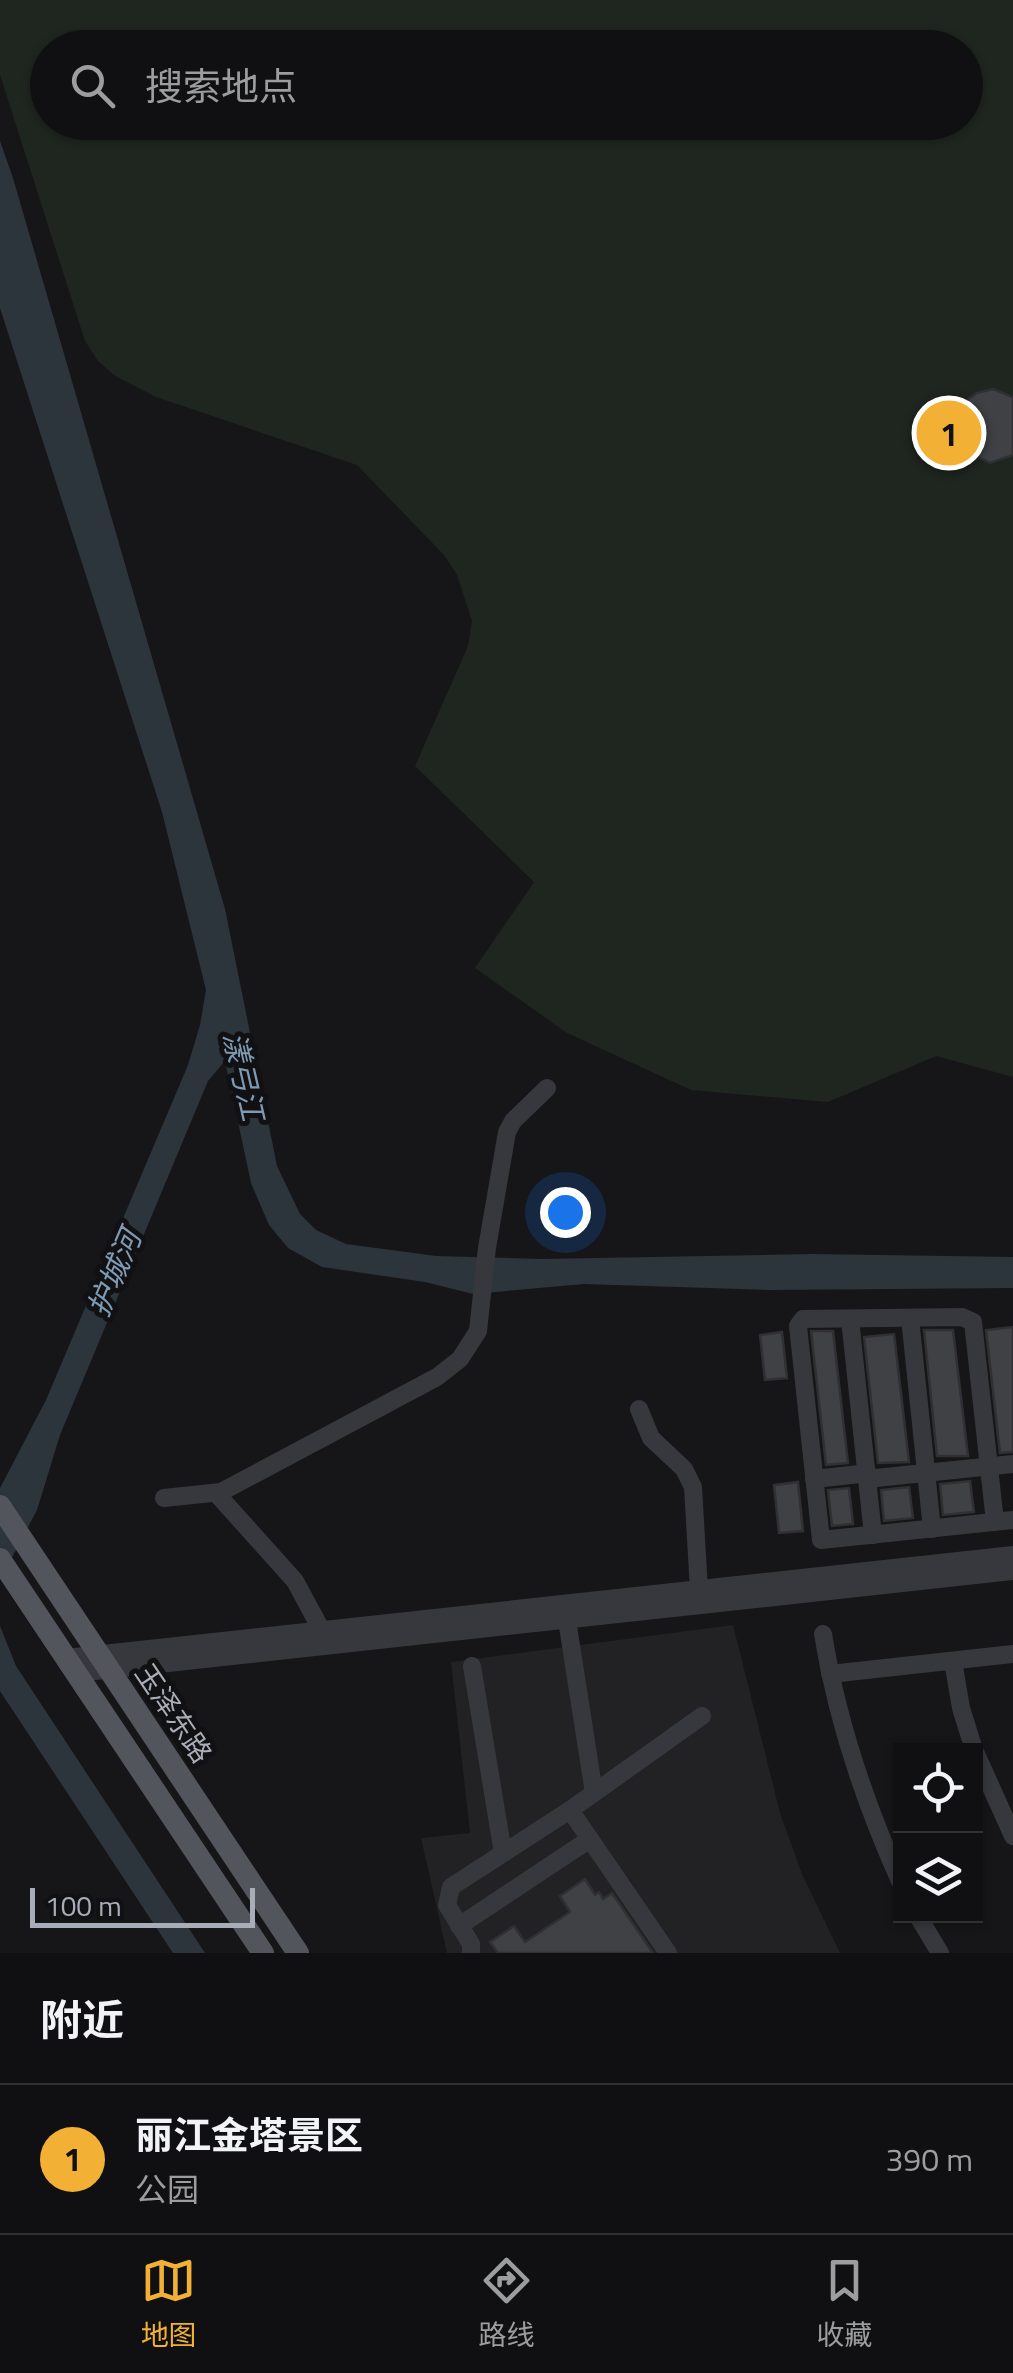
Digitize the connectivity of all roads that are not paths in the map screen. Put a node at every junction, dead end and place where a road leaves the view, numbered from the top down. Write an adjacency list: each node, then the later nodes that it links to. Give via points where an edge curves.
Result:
1 (547, 1088): 10 (street, via 508,1132 478,1331 469,1348 449,1369)
2 (910, 1318): 3 (street); 6 (street, via 973,1322); 7 (street)
3 (850, 1319): 8 (street); 9 (street, via 803,1319 798,1326)
4 (639, 1409): 19 (street, via 651,1438 693,1487)
5 (1013, 1464): 6 (street)
6 (989, 1466): 7 (street); 13 (street)
7 (926, 1473): 8 (street); 14 (street)
8 (866, 1476): 9 (street); 15 (street)
9 (814, 1479): 15 (street, via 821,1540)
10 (216, 1493): 11 (street); 21 (street, via 295,1581)
11 (164, 1498)
12 (0, 1506): 25 (main road, 玉泽东路)
13 (1004, 1521): 14 (street)
14 (932, 1529): 15 (street)
15 (873, 1535)
16 (1013, 1555): 19 (street)
17 (0, 1559): 26 (main road)
18 (1013, 1571): 20 (street)
19 (699, 1590): 21 (street)
20 (566, 1620): 25 (street); 32 (street)
21 (322, 1631): 25 (street)
22 (823, 1634): 28 (street)
23 (1013, 1654): 24 (street)
24 (953, 1660): 28 (street); 30 (street)
25 (104, 1662): 26 (street); 41 (main road, 玉泽东路)
26 (71, 1666): 40 (main road)
27 (472, 1666): 36 (street)
28 (830, 1674): 37 (street, via 855,1769)
29 (702, 1716): 32 (street)
30 (972, 1743)
31 (983, 1770): 34 (street)
32 (594, 1793): 33 (street)
33 (570, 1810): 35 (street); 36 (street)
34 (1013, 1836)
35 (590, 1839): 39 (street); 43 (street)
36 (503, 1852): 39 (street, via 451,1887 447,1905)
37 (893, 1864)
38 (922, 1923): 44 (street)
39 (459, 1926): 42 (street)
40 (263, 1953)
41 (298, 1953)
42 (471, 1953)
43 (668, 1953)
44 (940, 1953)

